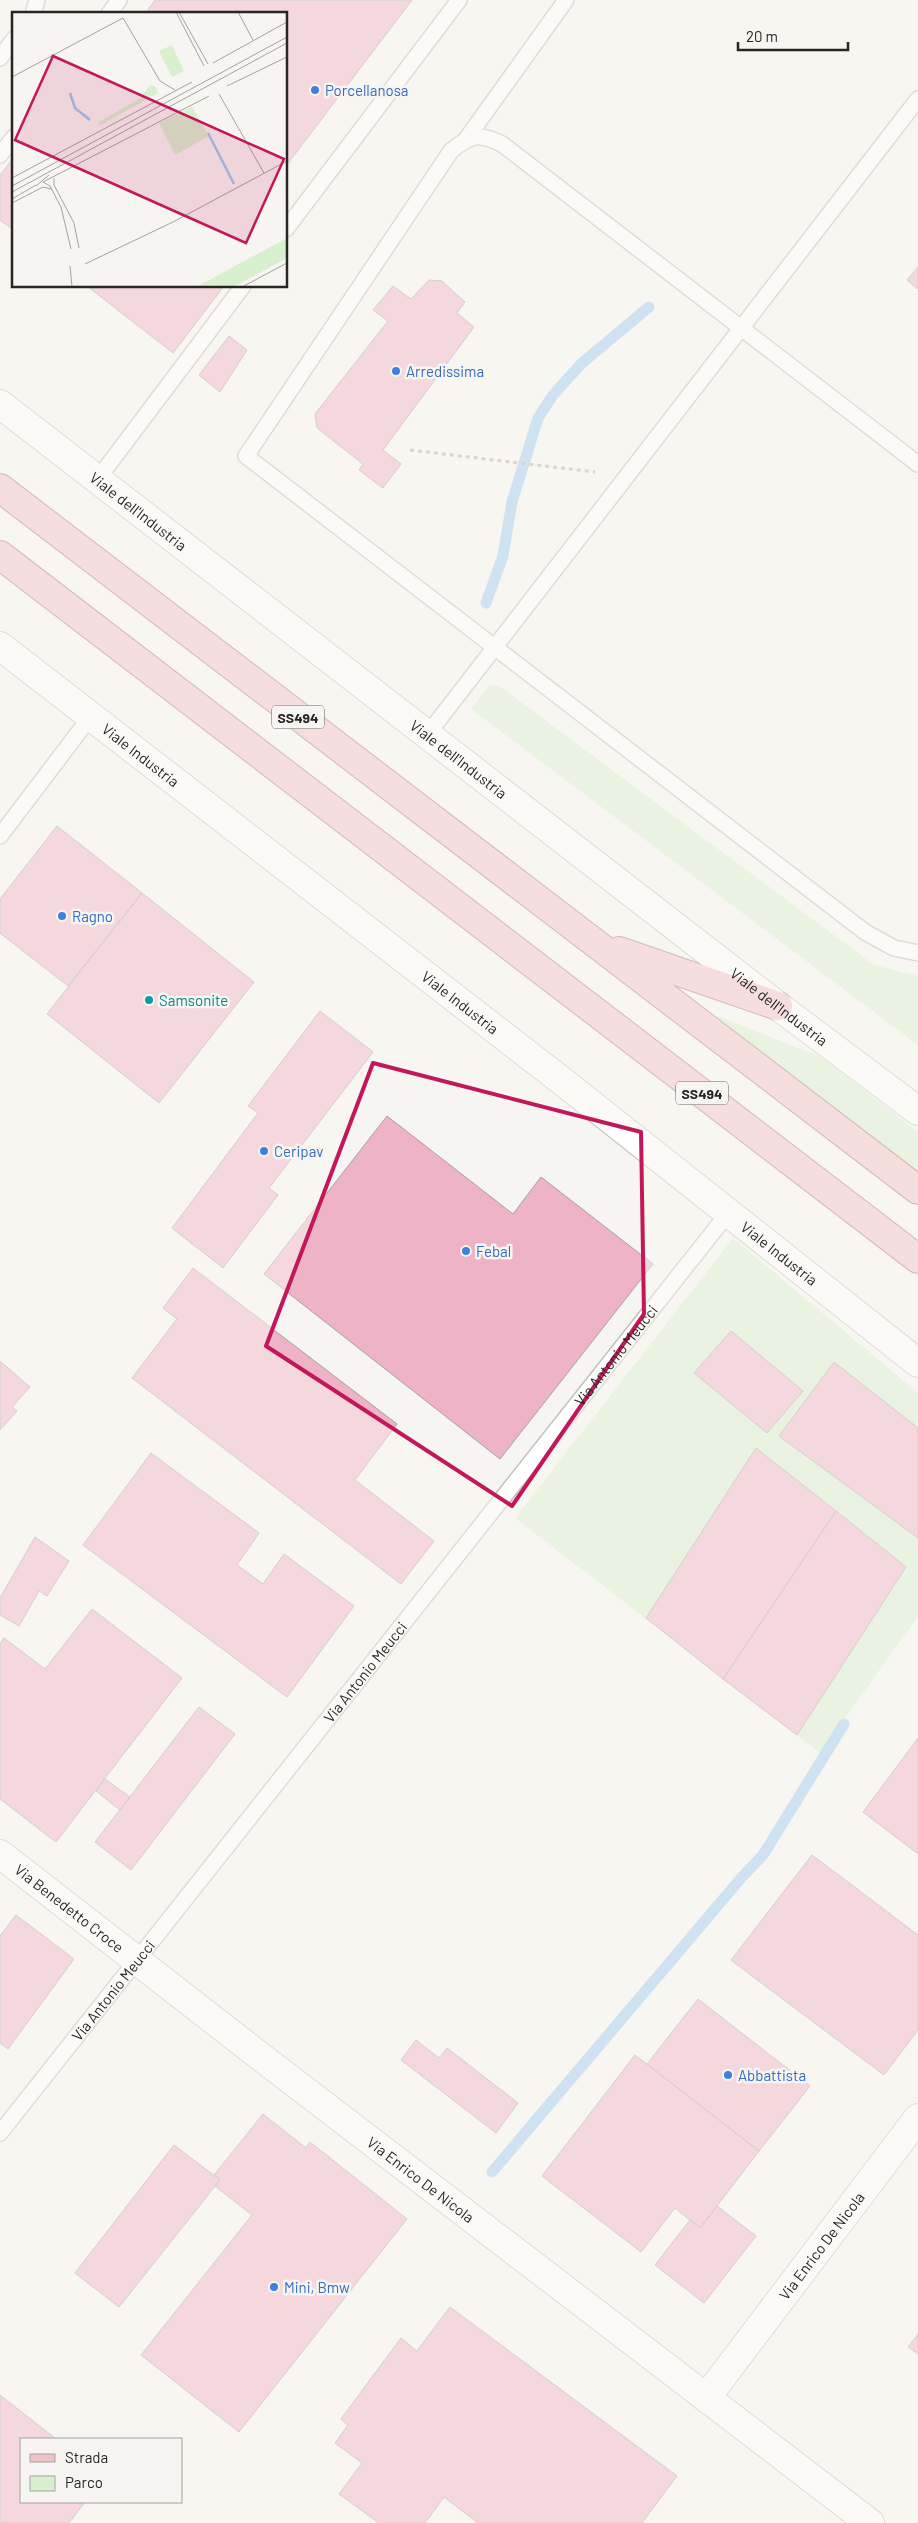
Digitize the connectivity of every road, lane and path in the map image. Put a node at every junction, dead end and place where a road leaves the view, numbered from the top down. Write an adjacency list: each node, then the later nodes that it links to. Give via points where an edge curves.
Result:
1 (119, 0): 4 (lane)
2 (459, 0): 11 (lane)
3 (566, 0): 8 (lane)
4 (110, 12)
5 (12, 43): 6 (lane)
6 (0, 58)
7 (918, 99): 13 (lane)
8 (467, 138): 13 (lane, via 486,136 502,144); 22 (lane, via 451,151 246,456)
9 (12, 140): 10 (lane)
10 (0, 155)
11 (288, 226)
12 (241, 288): 18 (lane)
13 (742, 329): 16 (lane); 17 (lane)
14 (0, 404): 18 (street, Viale dell'Industria)
15 (410, 450): 17 (path)
16 (918, 464)
17 (626, 476): 22 (lane)
18 (97, 480): 24 (street, Viale dell'Industria)
19 (0, 488): 26 (main road, SS494)
20 (0, 555): 32 (main road, SS494)
21 (0, 646): 23 (street, Viale Industria)
22 (496, 648): 24 (lane); 27 (lane, via 865,932 894,948)
23 (92, 716): 25 (lane); 31 (street, Viale Industria)
24 (427, 735): 28 (street, Viale dell'Industria)
25 (0, 836)
26 (598, 944): 28 (main road); 30 (main road, SS494)
27 (918, 954)
28 (778, 1006): 29 (street, Viale dell'Industria)
29 (918, 1111)
30 (918, 1190)
31 (729, 1212): 33 (street, Viale Industria); 35 (lane, Via Antonio Meucci)
32 (918, 1259)
33 (918, 1363)
34 (0, 1854): 35 (street, Via Benedetto Croce)
35 (138, 1961): 37 (lane, Via Antonio Meucci); 38 (street, Via Enrico De Nicola)
36 (918, 2118): 38 (street, Via Enrico De Nicola)
37 (0, 2133)
38 (706, 2398): 39 (street, Via Enrico De Nicola)
39 (870, 2523)

